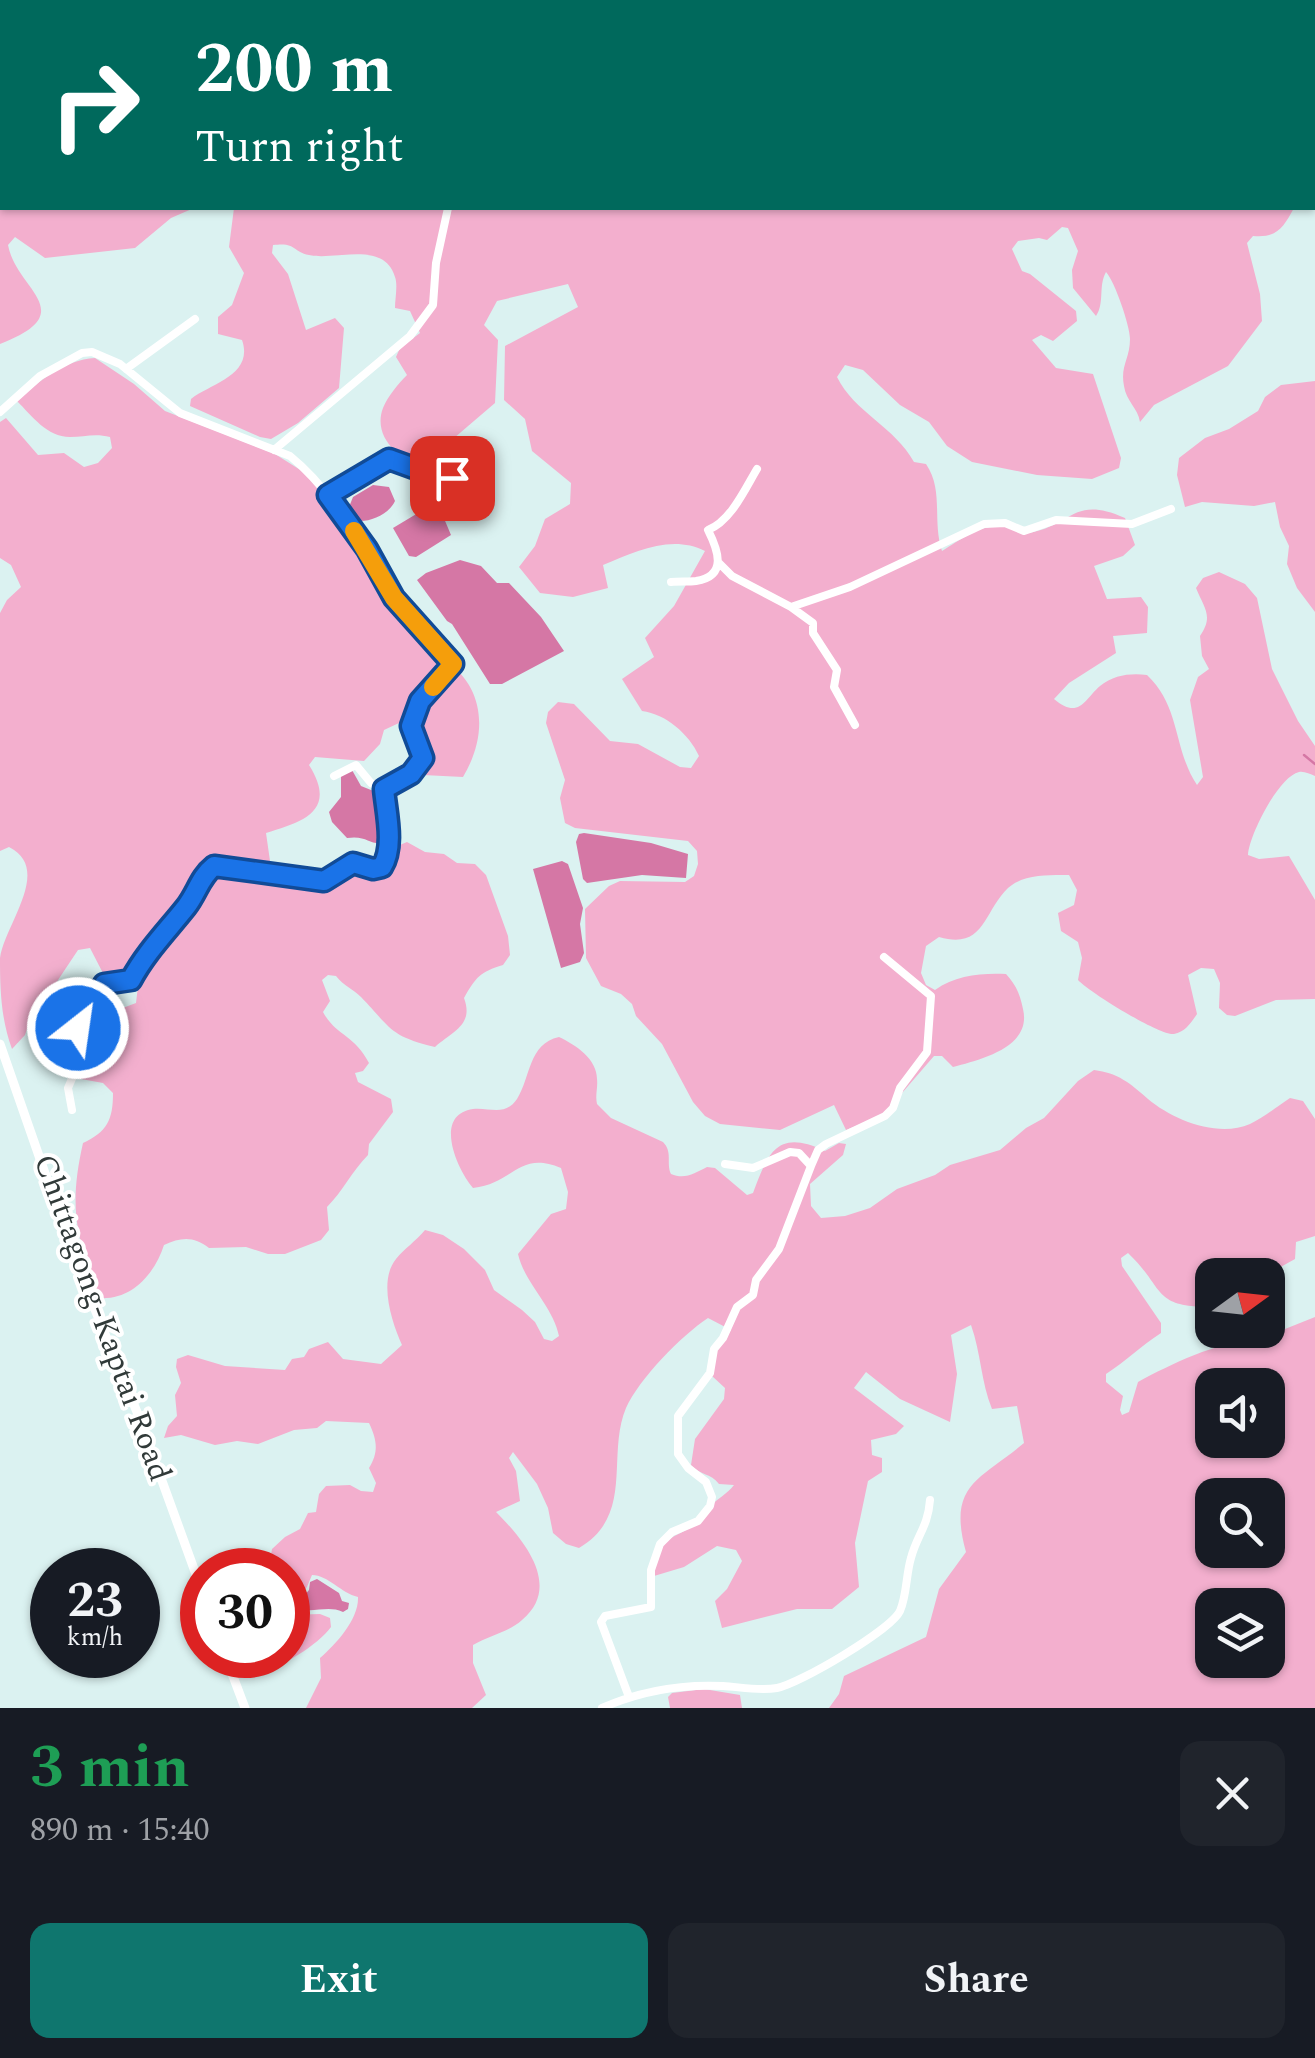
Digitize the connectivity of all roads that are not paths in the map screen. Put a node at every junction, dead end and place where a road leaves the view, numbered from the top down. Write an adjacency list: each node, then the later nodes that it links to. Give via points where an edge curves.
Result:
1 (448, 210): 5 (street, via 428,313 410,336)
2 (195, 318): 3 (street)
3 (126, 369): 4 (street, via 100,354 82,353 40,376); 5 (street, via 180,413)
4 (0, 412)
5 (274, 450): 8 (street, via 290,456)
6 (483, 459): 8 (street, via 465,476 452,478 389,459)
7 (757, 468): 10 (street, via 730,512 708,530)
8 (328, 495): 15 (street, via 394,598 453,664 420,701 411,726 423,758 411,774)
9 (1171, 509): 12 (street, via 1132,524 1056,520 1024,531 984,524)
10 (719, 563): 11 (street, via 709,576); 12 (street)
11 (671, 582)
12 (791, 607): 13 (street, via 813,623)
13 (855, 726)
14 (334, 776): 15 (street, via 356,765)
15 (384, 789): 18 (street, via 388,835 382,867 353,863 324,881 210,869 131,980 104,984 86,1010 78,1028 81,1064 68,1088)
16 (884, 957): 20 (street, via 931,996 927,1052 894,1108 826,1144)
17 (0, 1044): 22 (main road, Chittagong-Kaptai Road)
18 (72, 1110)
19 (725, 1164): 20 (street, via 753,1168 790,1152)
20 (812, 1166): 24 (street, via 779,1249 752,1296 737,1308 714,1348 710,1373 678,1416 678,1454 710,1489 710,1506 660,1544 651,1570 651,1607 601,1622)
21 (930, 1500): 24 (street, via 899,1613 867,1640 801,1681 776,1688 691,1686)
22 (186, 1548)
23 (234, 1678): 25 (main road)
24 (629, 1698): 26 (street)
25 (245, 1708)
26 (602, 1708)

